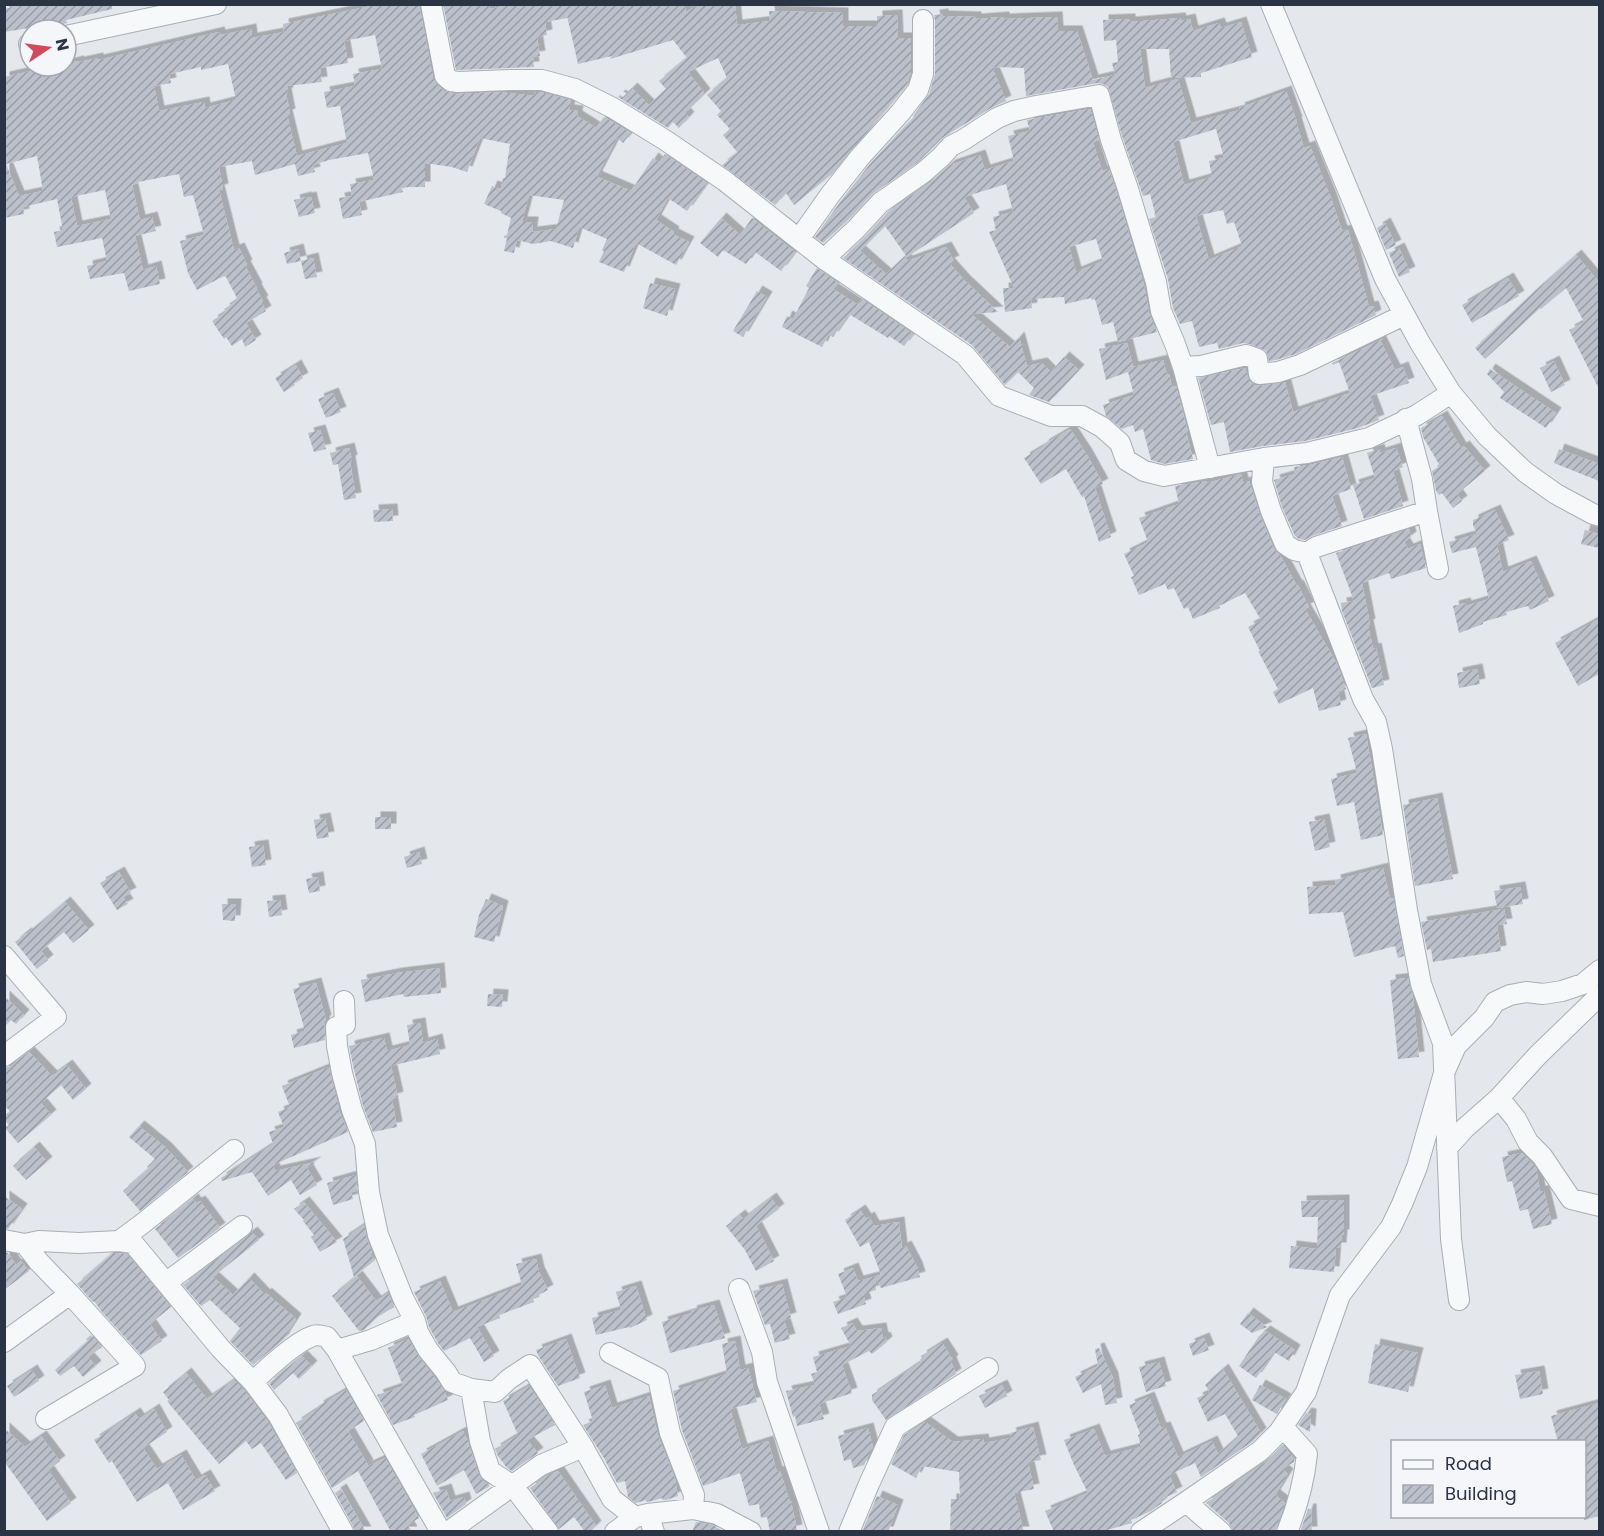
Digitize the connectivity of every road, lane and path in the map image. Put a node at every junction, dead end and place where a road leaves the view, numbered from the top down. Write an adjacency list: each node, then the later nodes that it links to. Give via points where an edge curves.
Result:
1 (216, 4): 5 (street)
2 (431, 4): 6 (street, via 445,76 451,81 542,80 575,89 633,120 716,175)
3 (1271, 4): 8 (street, via 1385,279)
4 (923, 20): 6 (street, via 923,74 918,90 860,157)
5 (78, 33)
6 (799, 239): 7 (street)
7 (824, 259): 9 (street, via 880,203 924,172 951,146 997,117 1099,94 1156,282 1161,311); 13 (street, via 965,355 999,396 1051,416 1082,416 1120,443 1126,460 1144,471 1164,476)
8 (1404, 315): 9 (street, via 1278,372 1258,374 1257,359 1246,355); 10 (street)
9 (1182, 367): 13 (street)
10 (1451, 393): 11 (street); 15 (street, via 1487,436 1525,472 1556,494)
11 (1406, 419): 12 (street, via 1369,438 1307,453); 14 (street)
12 (1264, 458): 13 (street); 16 (street, via 1262,482 1285,544)
13 (1210, 468)
14 (1427, 511): 16 (street); 17 (street)
15 (1599, 516)
16 (1307, 553): 23 (street, via 1363,699 1376,722 1421,984 1443,1043)
17 (1438, 569)
18 (4, 956): 22 (street, via 56,1017)
19 (1599, 970): 23 (street, via 1583,984 1562,991 1526,992 1495,1002 1456,1046)
20 (1599, 995): 24 (street)
21 (344, 1001): 36 (street, via 345,1024 336,1027 342,1073 365,1144 378,1235)
22 (4, 1056)
23 (1444, 1073): 25 (street); 44 (street, via 1402,1204 1391,1227 1340,1295 1306,1392)
24 (1499, 1098): 25 (street); 27 (street, via 1571,1199)
25 (1447, 1148): 35 (street, via 1451,1239)
26 (234, 1150): 30 (street)
27 (1599, 1206)
28 (242, 1226): 32 (street)
29 (4, 1240): 31 (street)
30 (119, 1241): 31 (street); 32 (street, via 133,1243)
31 (25, 1244): 34 (street)
32 (167, 1282): 41 (street)
33 (739, 1289): 56 (street)
34 (70, 1294): 37 (street); 43 (street, via 135,1366)
35 (1459, 1300)
36 (415, 1321): 38 (street); 42 (street, via 428,1350 452,1382)
37 (4, 1342)
38 (338, 1350): 41 (street, via 327,1337 316,1335 273,1363); 51 (street)
39 (610, 1353): 48 (street, via 658,1378 670,1433 694,1495)
40 (988, 1368): 57 (street, via 895,1427)
41 (253, 1382): 50 (street, via 278,1415)
42 (471, 1389): 45 (street, via 495,1392 530,1365); 46 (street, via 480,1442 490,1471)
43 (46, 1419)
44 (1283, 1427): 47 (street, via 1260,1451); 60 (street, via 1307,1454 1305,1479)
45 (583, 1447): 46 (street, via 541,1465); 49 (street, via 612,1499)
46 (513, 1486): 52 (street); 53 (street)
47 (1186, 1503): 58 (street); 59 (street)
48 (693, 1509): 49 (street); 55 (street, via 717,1514)
49 (646, 1521): 54 (street)
50 (343, 1532)
51 (441, 1532)
52 (448, 1532)
53 (548, 1532)
54 (615, 1532)
55 (751, 1532)
56 (819, 1532)
57 (849, 1532)
58 (1141, 1532)
59 (1221, 1532)
60 (1287, 1532)

